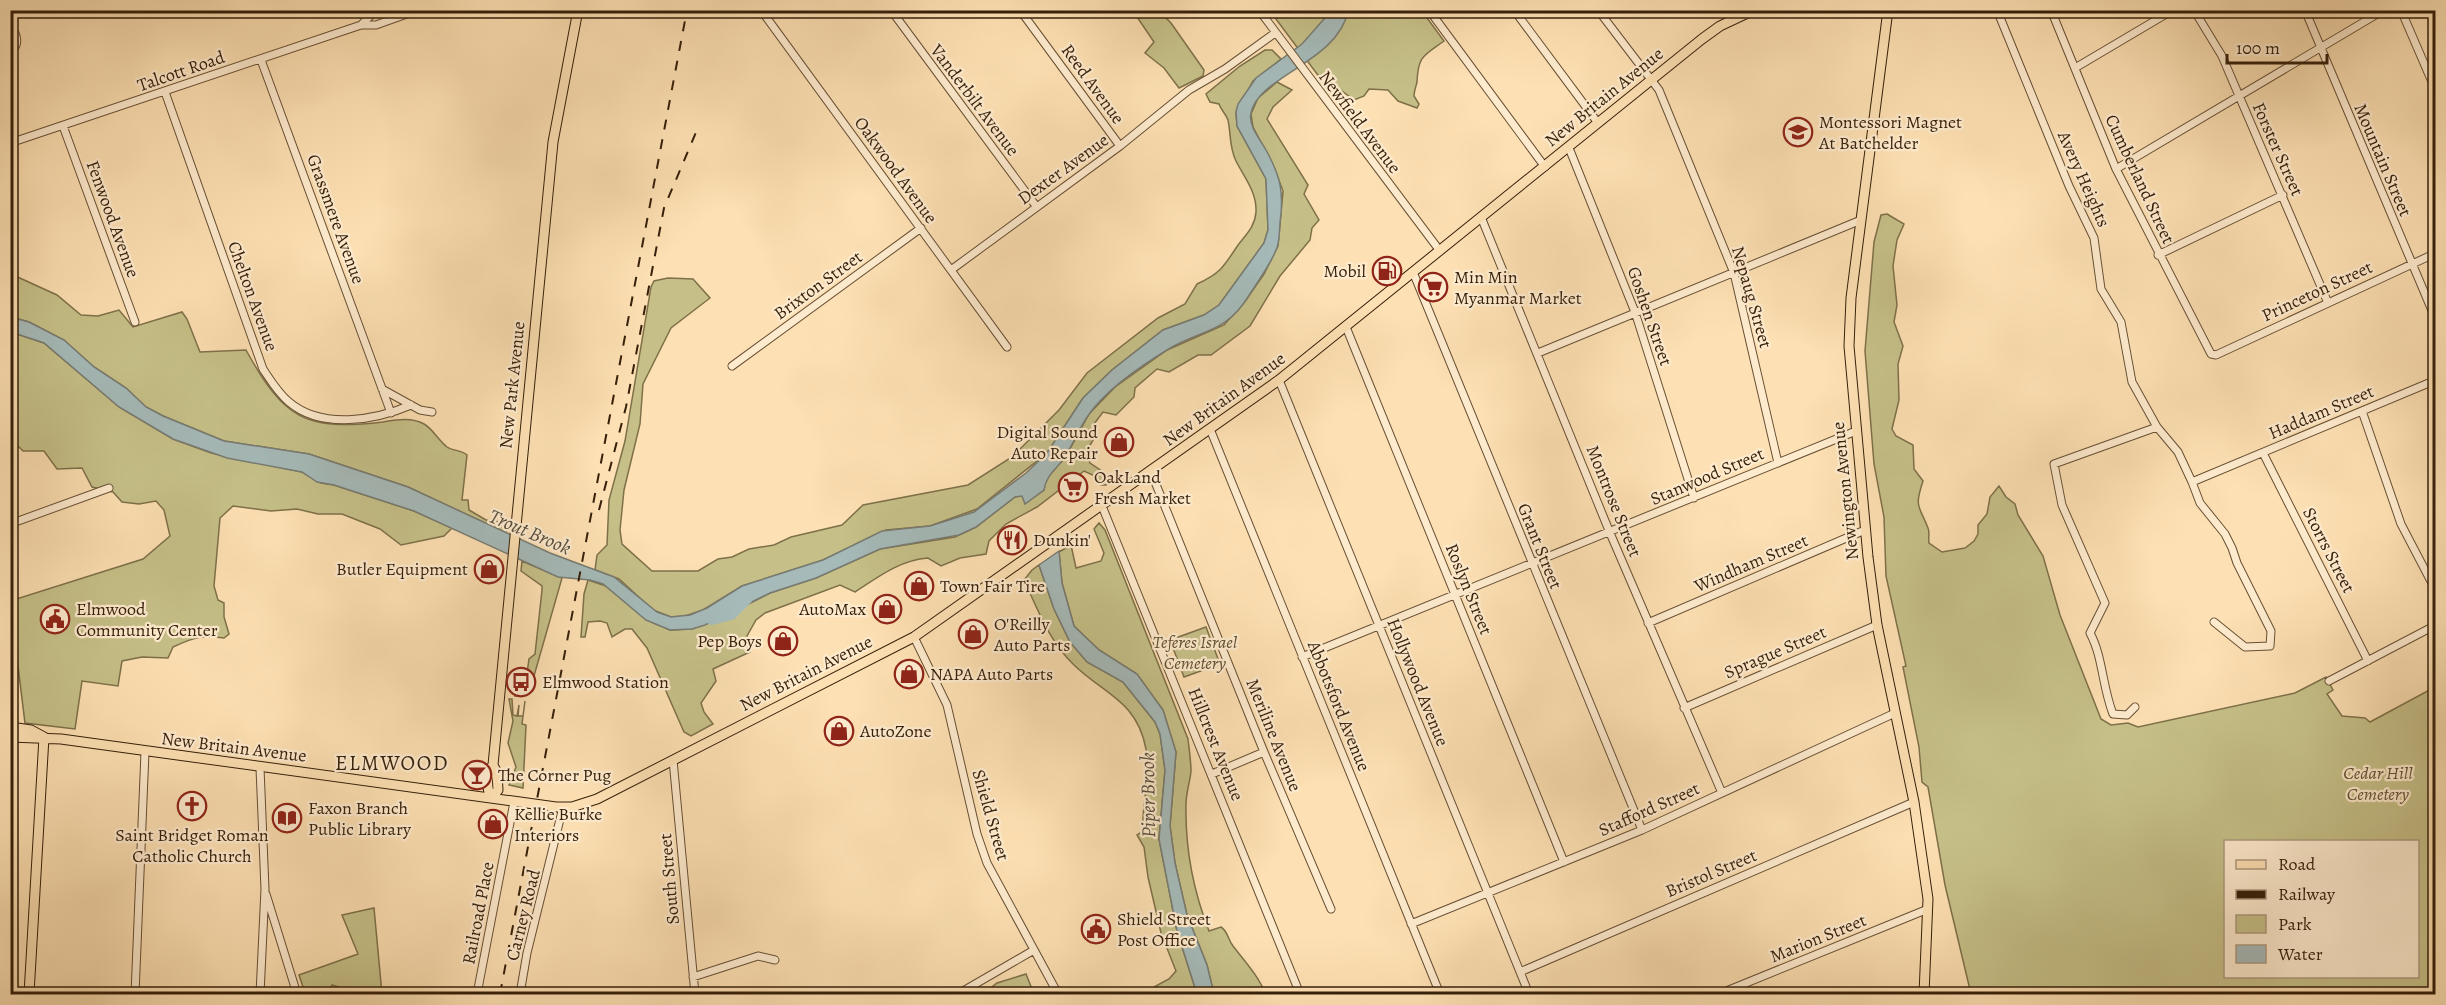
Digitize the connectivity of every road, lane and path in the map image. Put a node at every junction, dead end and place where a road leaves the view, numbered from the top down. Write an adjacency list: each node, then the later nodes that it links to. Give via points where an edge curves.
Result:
1 (382, 10): 22 (street, Talcott Road)
2 (418, 10): 20 (street, Talcott Road)
3 (578, 10): 105 (main road, New Park Avenue, via 553,142 493,765 498,790)
4 (761, 10): 44 (street, Oakwood Avenue)
5 (891, 10): 41 (street, Vanderbilt Avenue)
6 (1020, 10): 36 (street, Reed Avenue)
7 (1259, 10): 24 (street, Newfield Avenue)
8 (1429, 10): 38 (street)
9 (1515, 10): 33 (street)
10 (1598, 10): 29 (street, Nepaug Street)
11 (1754, 10): 21 (main road, New Britain Avenue)
12 (1888, 10): 43 (main road, Newington Avenue)
13 (1997, 10): 68 (street, Avery Heights, via 2094,238 2101,289 2121,322 2132,382)
14 (2051, 10): 28 (street, Cumberland Street)
15 (2174, 10): 28 (street)
16 (2194, 10): 32 (street, Forster Street, via 2216,42)
17 (2305, 10): 25 (street, Mountain Street)
18 (2384, 10): 25 (street)
19 (2401, 10): 30 (street)
20 (409, 12): 22 (street, Talcott Road, via 376,25)
21 (1738, 14): 29 (main road, New Britain Avenue)
22 (361, 25): 27 (street, Talcott Road)
23 (10, 27): 26 (street, via 17,36 17,44)
24 (1275, 33): 36 (street, Dexter Avenue, via 1189,90); 45 (street, Newfield Avenue)
25 (2319, 50): 32 (street); 48 (street, Mountain Street)
26 (10, 52)
27 (261, 60): 31 (street, Talcott Road); 63 (street, Grassmere Avenue)
28 (2075, 68): 39 (street, Cumberland Street)
29 (1651, 80): 33 (main road, New Britain Avenue); 51 (street, Nepaug Street, via 1659,90)
30 (2436, 91)
31 (165, 92): 34 (street, Talcott Road); 67 (street, Chelton Avenue, via 263,369 275,388 291,404 322,417 361,419)
32 (2239, 96): 39 (street); 40 (street, Forster Street)
33 (1598, 123): 37 (main road, New Britain Avenue)
34 (63, 126): 35 (street, Talcott Road); 55 (street, Fenwood Avenue)
35 (10, 143)
36 (1120, 146): 41 (street, Dexter Avenue)
37 (1569, 148): 38 (main road, New Britain Avenue); 53 (street, Goshen Street)
38 (1545, 167): 42 (main road, New Britain Avenue)
39 (2116, 169): 47 (street, Cumberland Street)
40 (2283, 195): 47 (street); 52 (street, Forster Street)
41 (1036, 206): 49 (street, Dexter Avenue)
42 (1481, 217): 45 (main road, New Britain Avenue); 58 (street, Montrose Street)
43 (1860, 220): 51 (street); 70 (main road, Newington Avenue, via 1849,326)
44 (921, 228): 49 (street, Oakwood Avenue); 60 (street, Brixton Street)
45 (1440, 251): 50 (main road, New Britain Avenue)
46 (2436, 253): 48 (street, Princeton Street)
47 (2158, 255): 59 (street, Cumberland Street)
48 (2411, 264): 52 (street, Princeton Street); 54 (street, Mountain Street)
49 (951, 270): 57 (street, Oakwood Avenue)
50 (1413, 273): 56 (main road, New Britain Avenue); 81 (street, Grant Street)
51 (1734, 273): 53 (street); 72 (street, Nepaug Street)
52 (2328, 303): 59 (street, Princeton Street)
53 (1635, 312): 58 (street); 76 (street, Goshen Street)
54 (2436, 320)
55 (135, 322)
56 (1346, 327): 61 (main road, New Britain Avenue); 83 (street, Roslyn Street)
57 (1007, 347)
58 (1538, 353): 80 (street, Montrose Street)
59 (2211, 354)
60 (732, 366)
61 (1279, 380): 69 (main road, New Britain Avenue); 88 (street, Hollywood Avenue)
62 (2436, 380): 65 (street, Haddam Street)
63 (382, 389): 64 (street); 67 (street, Grassmere Avenue)
64 (411, 405): 66 (street); 67 (street)
65 (2362, 411): 71 (street, Haddam Street); 82 (street, via 2401,524)
66 (432, 412)
67 (391, 413)
68 (2157, 427): 74 (street, Avery Heights, via 2178,452); 93 (street, via 2054,464 2062,505 2105,603 2090,633 2098,648 2104,692 2114,714 2127,715)
69 (1210, 429): 73 (main road, New Britain Avenue); 90 (street, Abbotsford Avenue)
70 (1856, 431): 72 (street, Stanwood Street); 79 (main road, Newington Avenue)
71 (2263, 453): 74 (street, Haddam Street); 91 (street, Storrs Street)
72 (1778, 463): 76 (street, Stanwood Street)
73 (1151, 472): 77 (main road, New Britain Avenue); 100 (street, Meriline Avenue)
74 (2192, 482): 84 (street, Avery Heights, via 2200,502 2232,548 2271,631 2270,646 2244,647)
75 (109, 488): 78 (street)
76 (1694, 498): 80 (street, Stanwood Street)
77 (1102, 506): 89 (main road, New Britain Avenue); 103 (street, Hillcrest Avenue)
78 (10, 524)
79 (1865, 530): 85 (street, Windham Street); 86 (main road, Newington Avenue)
80 (1610, 533): 81 (street, Stanwood Street); 85 (street, Montrose Street)
81 (1531, 564): 83 (street, Stanwood Street); 109 (street, Grant Street)
82 (2436, 591)
83 (1455, 595): 88 (street, Stanwood Street); 110 (street, Roslyn Street)
84 (2214, 622)
85 (1648, 623): 94 (street, Montrose Street)
86 (1877, 625): 94 (street, Sprague Street); 95 (main road, Newington Avenue)
87 (2436, 625): 91 (street)
88 (1379, 626): 90 (street, Stanwood Street); 112 (street, Hollywood Avenue)
89 (914, 637): 101 (main road, New Britain Avenue); 116 (street, Shield Street, via 946,705 987,863)
90 (1302, 657): 115 (street, Abbotsford Avenue)
91 (2368, 661): 92 (street)
92 (2329, 681)
93 (2135, 707)
94 (1684, 708): 104 (street, Montrose Street)
95 (1895, 713): 104 (street, Stafford Street); 107 (main road, Newington Avenue)
96 (10, 727): 98 (main road, New Britain Avenue, via 31,730)
97 (10, 736): 98 (main road, New Britain Avenue)
98 (44, 737): 99 (main road, New Britain Avenue); 120 (main road)
99 (145, 752): 102 (main road, New Britain Avenue); 121 (street)
100 (1264, 752): 103 (street); 113 (street, Meriline Avenue)
101 (673, 760): 108 (main road, New Britain Avenue, via 597,799); 119 (street, South Street)
102 (260, 768): 105 (main road, New Britain Avenue); 111 (street)
103 (1212, 774): 129 (street, Hillcrest Avenue)
104 (1722, 793): 109 (street, Stafford Street)
105 (492, 798): 106 (main road, New Britain Avenue)
106 (514, 802): 108 (main road, New Britain Avenue); 124 (street, Railroad Place)
107 (1914, 802): 114 (main road, Newington Avenue); 118 (street, Bristol Street)
108 (563, 807): 125 (street, Carney Road)
109 (1642, 830): 110 (street, Stafford Street)
110 (1564, 862): 112 (street, Stafford Street)
111 (265, 889): 122 (street); 123 (street)
112 (1488, 892): 115 (street, Stafford Street); 118 (street, Hollywood Avenue)
113 (1331, 909)
114 (1929, 909): 132 (street, Marion Street); 133 (main road, Newington Avenue)
115 (1411, 924): 130 (street, Abbotsford Avenue)
116 (1034, 950): 127 (street); 128 (street, Shield Street)
117 (775, 960): 119 (street, via 758,956)
118 (1520, 972): 131 (street, Hollywood Avenue)
119 (693, 977): 126 (street, South Street)
120 (29, 994)
121 (135, 994)
122 (260, 994)
123 (297, 994)
124 (477, 994)
125 (520, 994)
126 (695, 994)
127 (958, 994)
128 (1059, 994)
129 (1300, 994)
130 (1440, 994)
131 (1529, 994)
132 (1719, 994)
133 (1924, 994)

